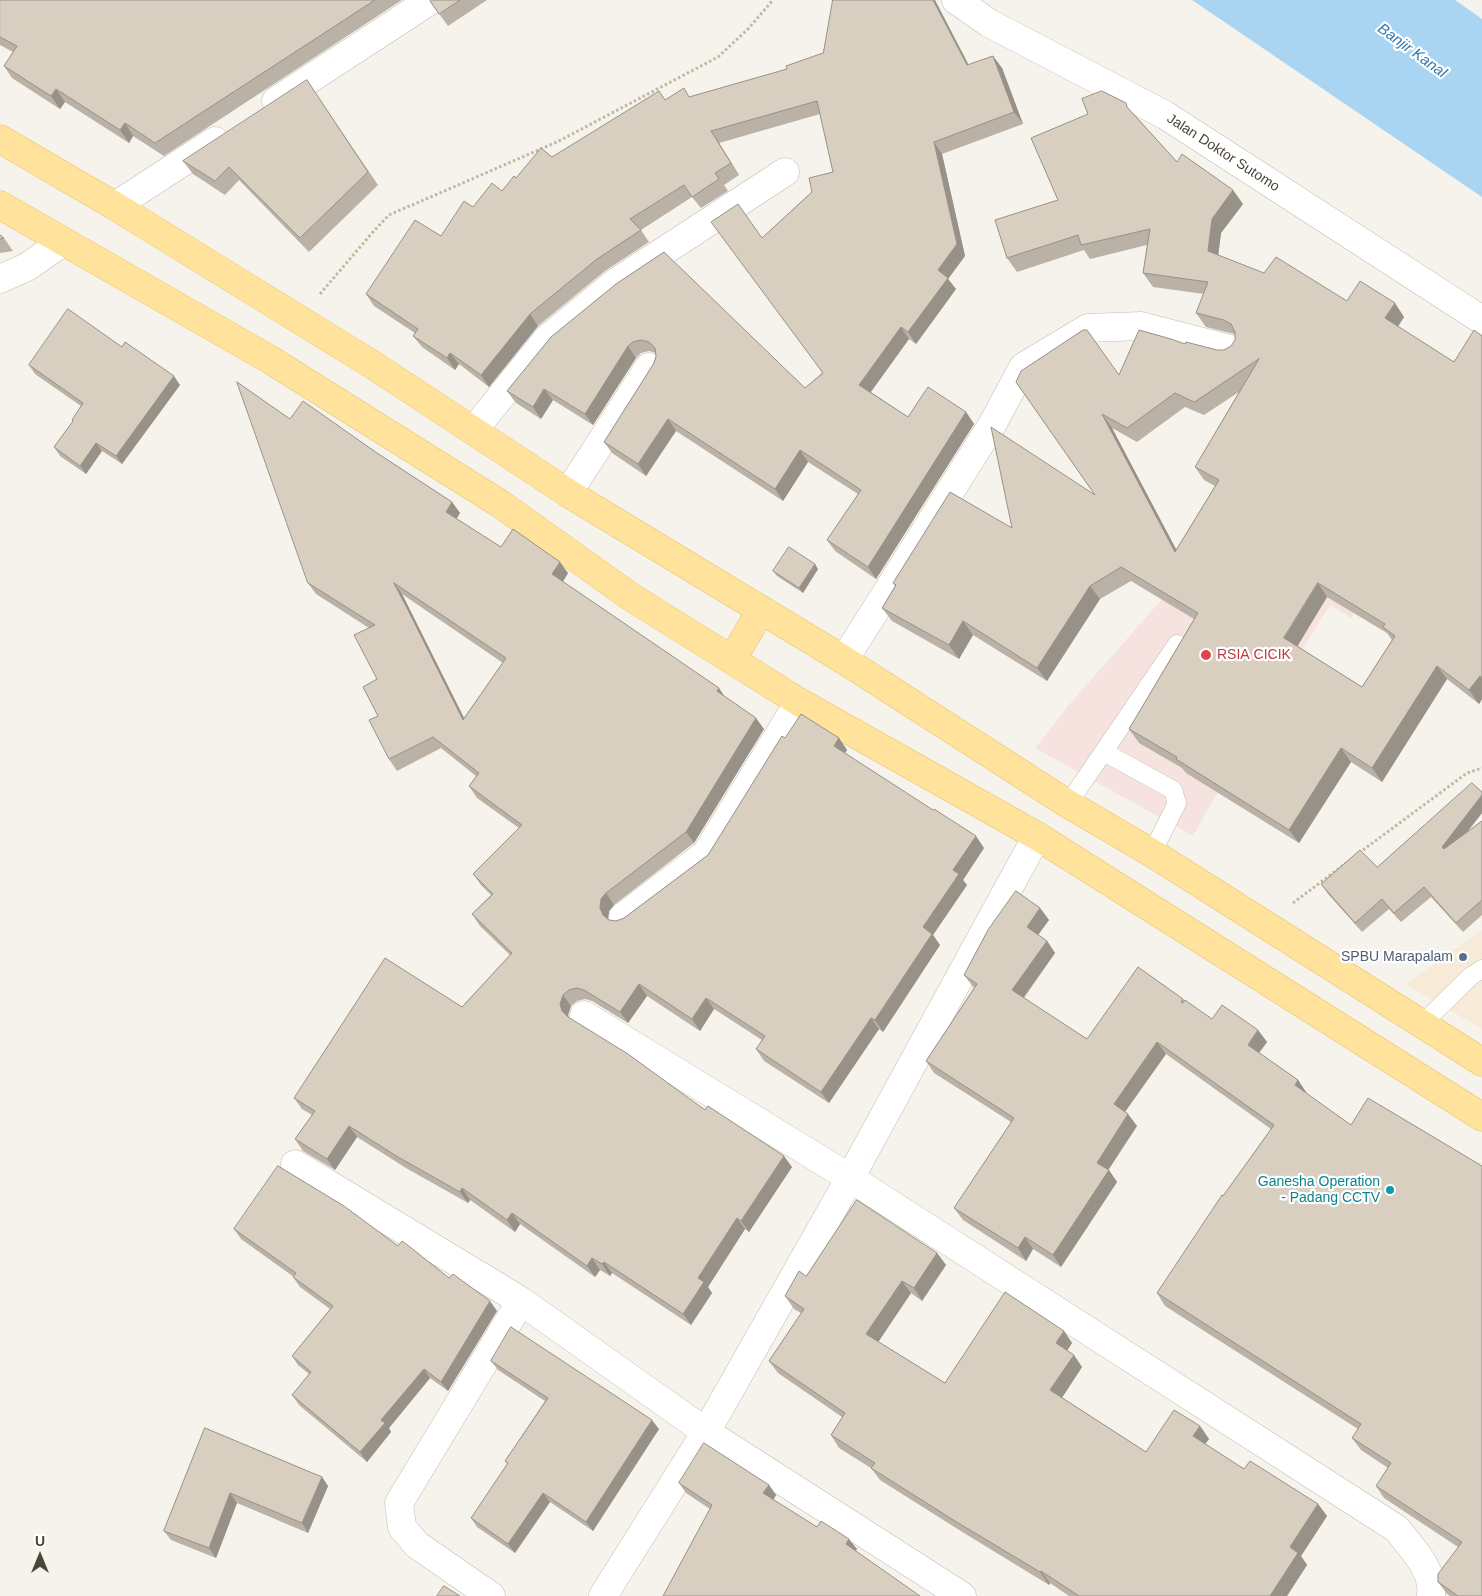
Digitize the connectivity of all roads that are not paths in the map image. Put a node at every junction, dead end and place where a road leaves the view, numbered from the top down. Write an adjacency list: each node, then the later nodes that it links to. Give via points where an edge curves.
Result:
1 (431, 0): 3 (street)
2 (956, 0): 11 (street, Jalan Doktor Sutomo, via 989,23 1165,115)
3 (257, 114)
4 (232, 130): 8 (street)
5 (0, 139): 8 (main road)
6 (785, 172): 14 (street, via 615,283 548,338)
7 (0, 205): 9 (main road)
8 (115, 206): 14 (main road)
9 (63, 242): 10 (street, via 27,267); 18 (main road, via 269,359 499,503 631,597)
10 (0, 279)
11 (1482, 320)
12 (1230, 349): 19 (street, via 1141,326 1088,328 1023,367 992,425)
13 (649, 367): 15 (street)
14 (473, 430): 15 (main road)
15 (568, 493): 16 (main road)
16 (761, 610): 18 (main road); 19 (main road)
17 (1177, 644): 21 (lane)
18 (732, 660): 20 (main road)
19 (844, 660): 22 (main road)
20 (800, 702): 23 (main road); 25 (street, via 706,854)
21 (1104, 752): 22 (lane); 24 (lane, via 1174,790 1177,803)
22 (1068, 804): 24 (main road)
23 (1037, 836): 30 (main road); 32 (street)
24 (1152, 853): 28 (main road)
25 (623, 917)
26 (1482, 969): 28 (lane)
27 (584, 1015): 32 (street)
28 (1422, 1024): 29 (main road)
29 (1482, 1062)
30 (1482, 1117)
31 (295, 1164): 33 (street)
32 (850, 1178): 34 (street); 38 (street, via 1397,1529 1426,1569)
33 (521, 1301): 34 (street); 35 (street, via 399,1503 402,1527 417,1545)
34 (706, 1432): 36 (street); 37 (street)
35 (491, 1596)
36 (603, 1596)
37 (962, 1596)
38 (1431, 1596)

